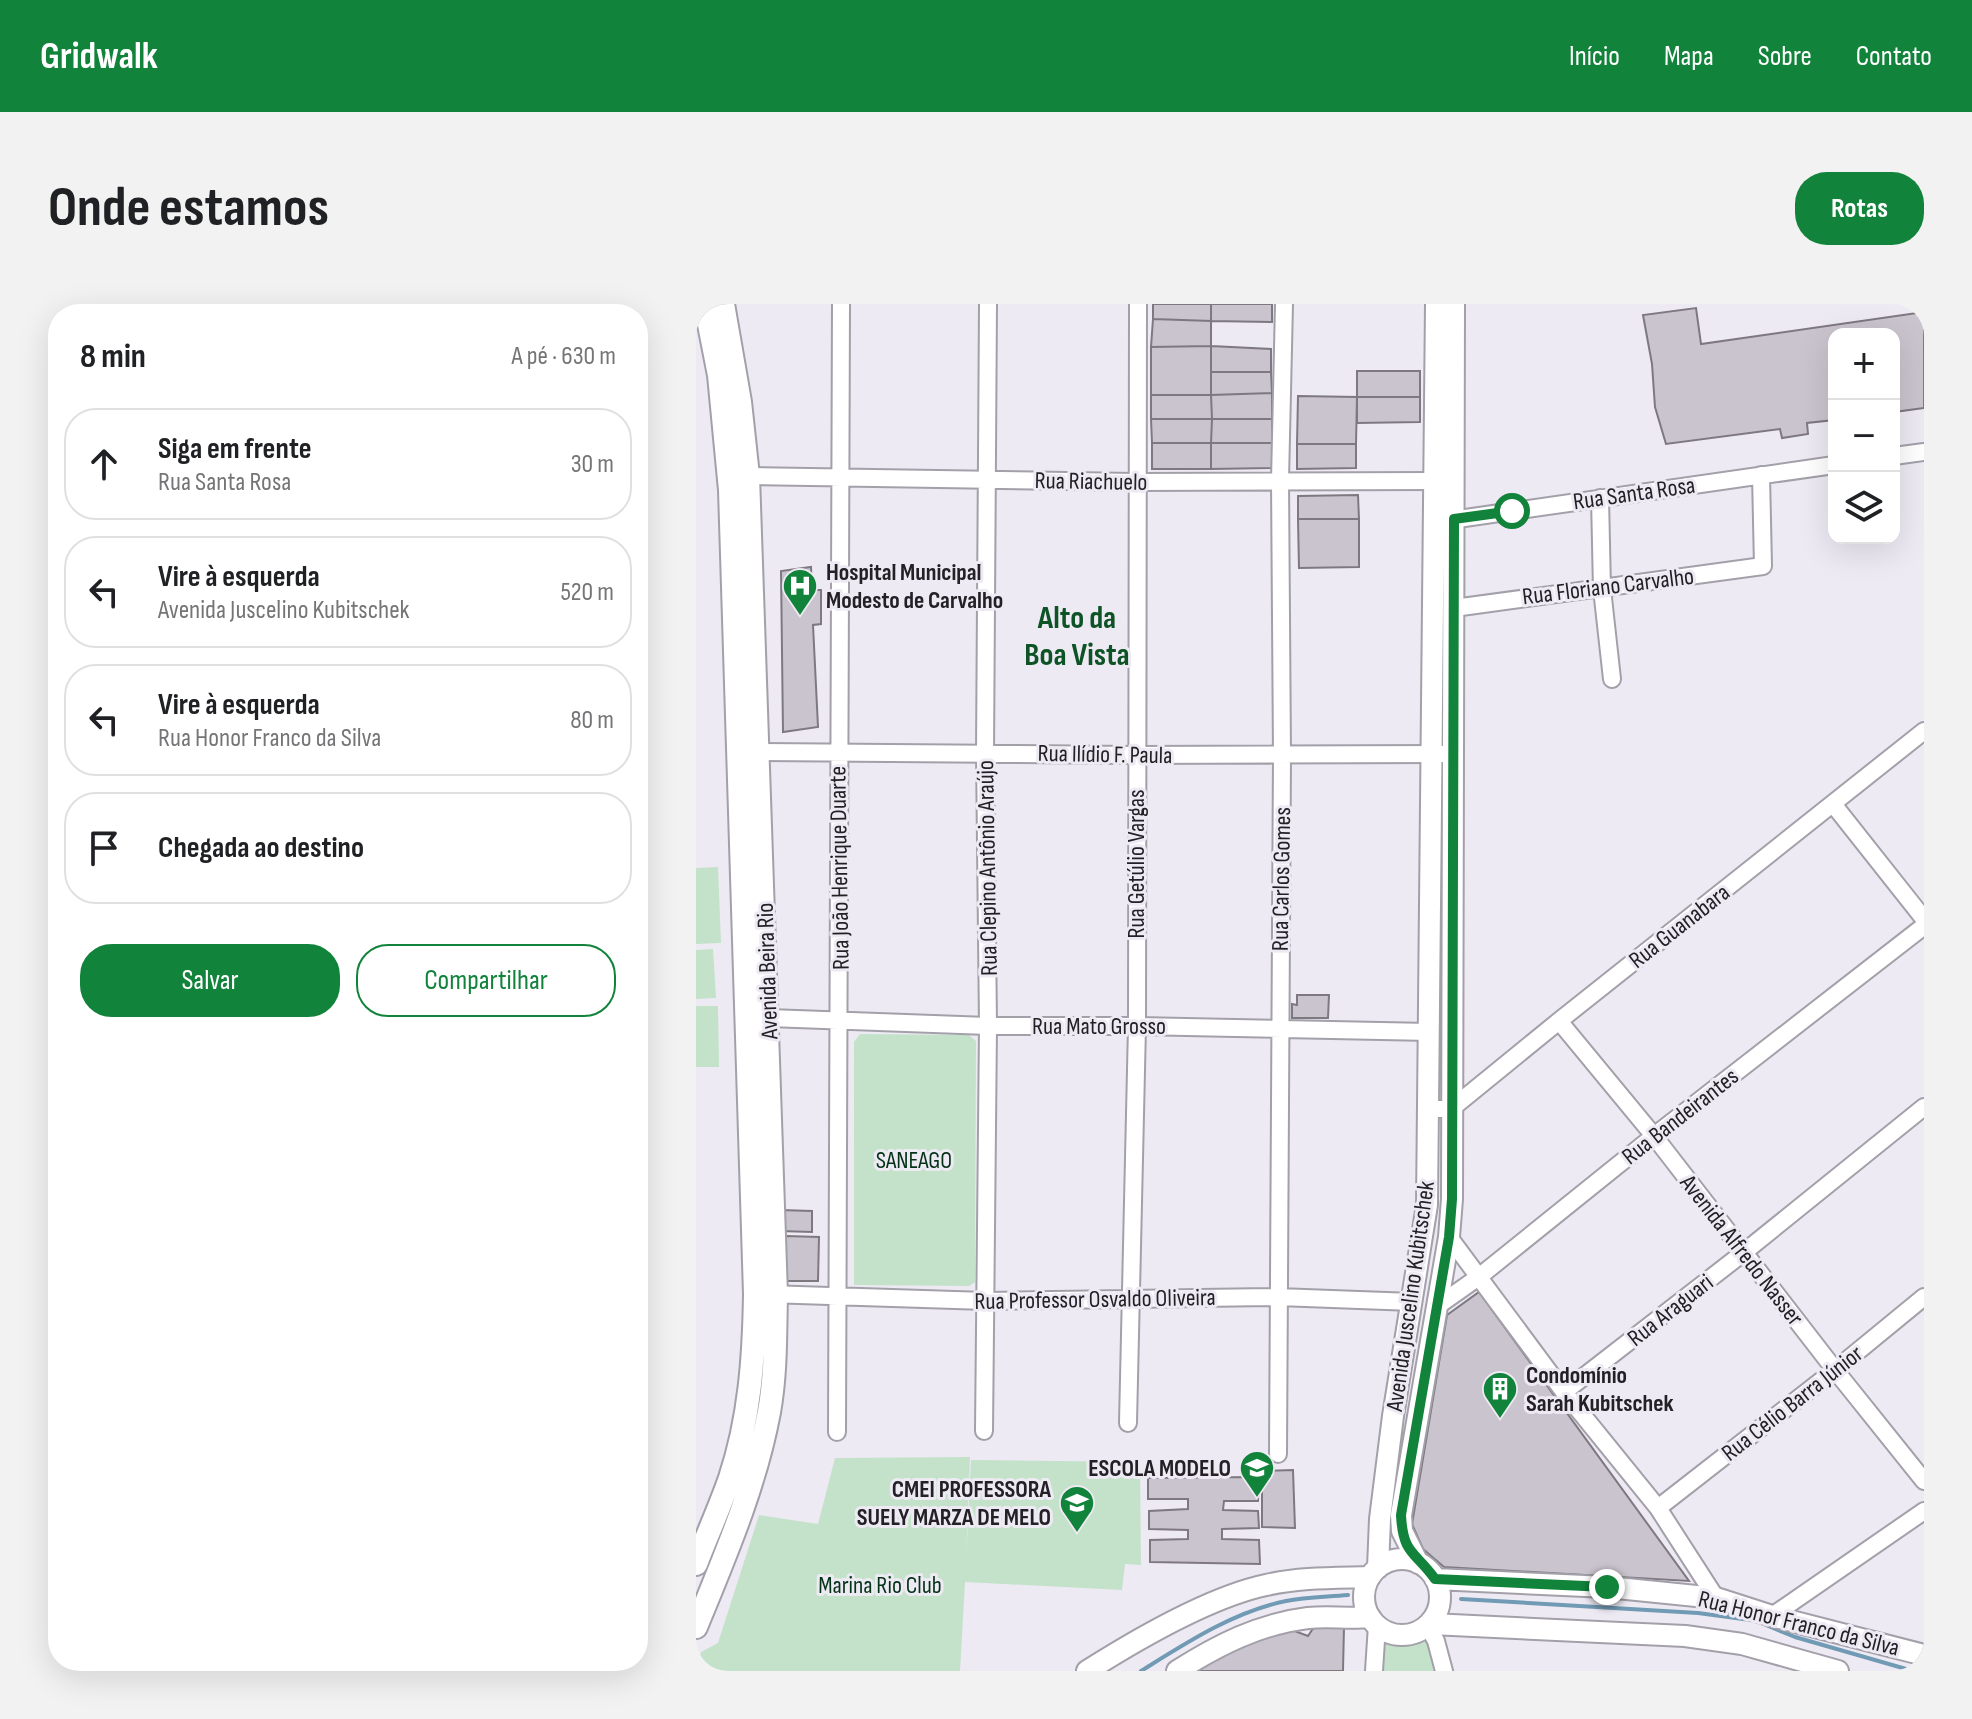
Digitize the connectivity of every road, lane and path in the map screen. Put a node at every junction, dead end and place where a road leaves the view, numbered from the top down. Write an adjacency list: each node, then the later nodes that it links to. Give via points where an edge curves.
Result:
1 (705, 304): 49 (main road, Avenida Beira Rio, via 721,388 730,490)
2 (723, 304): 13 (main road, Avenida Beira Rio)
3 (841, 304): 14 (street, Rua João Henrique Duarte)
4 (988, 304): 15 (street, Rua Clepino Antônio Araújo)
5 (1138, 304): 18 (street, Rua Getúlio Vargas)
6 (1284, 304): 16 (street, Rua Carlos Gomes)
7 (1436, 304): 17 (street, Avenida Juscelino Kubitschek)
8 (1454, 304): 20 (street, Avenida Juscelino Kubitschek)
9 (1924, 452): 10 (street)
10 (1900, 455)
11 (1828, 466): 12 (street, Rua Santa Rosa)
12 (1761, 475): 19 (street, Rua Santa Rosa); 21 (street, Rua Floriano Carvalho, via 1763,566)
13 (748, 476): 14 (street, Rua Riachuelo); 26 (main road, Avenida Beira Rio)
14 (840, 479): 15 (street, Rua Riachuelo); 25 (street, Rua João Henrique Duarte)
15 (989, 480): 18 (street, Rua Riachuelo); 27 (street, Rua Clepino Antônio Araújo)
16 (1280, 480): 17 (street, Rua Riachuelo); 18 (street, Rua Riachuelo); 30 (street, Rua Carlos Gomes)
17 (1433, 481): 20 (street, Avenida Juscelino Kubitschek)
18 (1137, 482): 29 (street, Rua Getúlio Vargas)
19 (1600, 498): 20 (street, Rua Santa Rosa); 21 (street)
20 (1444, 521): 22 (street, Avenida Juscelino Kubitschek)
21 (1602, 589): 22 (street, Rua Floriano Carvalho); 23 (street)
22 (1447, 616): 28 (street, Avenida Juscelino Kubitschek)
23 (1612, 679)
24 (1924, 731): 31 (street, Rua Guanabara)
25 (838, 751): 26 (street, Rua Ilídio F. Paula); 27 (street, Rua Ilídio F. Paula); 37 (street, Rua João Henrique Duarte)
26 (758, 752): 35 (main road, Avenida Beira Rio)
27 (985, 753): 29 (street, Rua Ilídio F. Paula); 38 (street, Rua Clepino Antônio Araújo)
28 (1443, 754): 30 (street, Rua Ilídio F. Paula); 34 (street, Avenida Juscelino Kubitschek)
29 (1136, 755): 30 (street, Rua Ilídio F. Paula); 39 (street, Rua Getúlio Vargas)
30 (1282, 755): 40 (street, Rua Carlos Gomes)
31 (1833, 804): 32 (street); 36 (street, Rua Guanabara)
32 (1924, 919)
33 (1924, 926): 45 (street, Rua Bandeirantes)
34 (1441, 963): 41 (street, Avenida Juscelino Kubitschek); 44 (street, Avenida Juscelino Kubitschek)
35 (769, 1018): 37 (street, Rua Mato Grosso); 49 (main road, Avenida Beira Rio)
36 (1559, 1021): 44 (street, Rua Guanabara); 45 (street, Avenida Alfredo Nasser)
37 (840, 1022): 38 (street, Rua Mato Grosso); 50 (street, Rua João Henrique Duarte)
38 (988, 1026): 39 (street, Rua Mato Grosso); 54 (street, Rua Clepino Antônio Araújo)
39 (1137, 1026): 40 (street, Rua Mato Grosso); 51 (street, Rua Getúlio Vargas)
40 (1279, 1029): 41 (street, Rua Mato Grosso); 52 (street, Rua Carlos Gomes)
41 (1430, 1032): 43 (street, Avenida Juscelino Kubitschek)
42 (1924, 1107): 47 (street, Rua Araguari)
43 (1430, 1109): 44 (street); 55 (street, Avenida Juscelino Kubitschek, via 1427,1205)
44 (1451, 1109): 46 (street, Avenida Juscelino Kubitschek)
45 (1654, 1136): 47 (street, Avenida Alfredo Nasser); 48 (street, Rua Bandeirantes)
46 (1449, 1237): 48 (street); 56 (street, Avenida Juscelino Kubitschek)
47 (1743, 1253): 57 (street, Avenida Alfredo Nasser); 58 (street, Rua Araguari)
48 (1480, 1276): 56 (street, Rua Bandeirantes); 58 (street)
49 (766, 1294): 50 (street, Rua Professor Osvaldo Oliveira); 67 (main road, Avenida Beira Rio, via 745,1420 730,1477); 74 (main road, Avenida Beira Rio, via 773,1382 759,1457 746,1504)
50 (838, 1297): 54 (street, Rua Professor Osvaldo Oliveira); 61 (street, Rua João Henrique Duarte)
51 (1131, 1297): 52 (street, Rua Professor Osvaldo Oliveira); 54 (street, Rua Professor Osvaldo Oliveira); 59 (street, Rua Getúlio Vargas)
52 (1278, 1297): 55 (street, Rua Professor Osvaldo Oliveira); 62 (street, Rua Carlos Gomes)
53 (1924, 1297): 57 (street, Rua Célio Barra Júnior)
54 (986, 1301): 60 (street, Rua Clepino Antônio Araújo)
55 (1413, 1302): 68 (street, Avenida Juscelino Kubitschek)
56 (1436, 1307): 66 (street, Avenida Juscelino Kubitschek, via 1401,1515 1402,1531)
57 (1835, 1370): 63 (street, Avenida Alfredo Nasser); 64 (street, Rua Célio Barra Júnior)
58 (1564, 1392): 64 (street)
59 (1128, 1423)
60 (984, 1431)
61 (837, 1432)
62 (1278, 1454)
63 (1924, 1481)
64 (1658, 1508): 70 (street)
65 (1924, 1511): 71 (street)
66 (1418, 1563): 68 (street, via 1397,1560); 69 (street)
67 (696, 1564)
68 (1374, 1572): 72 (street, via 1364,1599); 76 (street, via 1246,1590)
69 (1435, 1579): 70 (street, Rua Honor Franco da Silva); 73 (street, via 1439,1603)
70 (1716, 1598): 71 (street, Rua Honor Franco da Silva)
71 (1772, 1616): 75 (street, Rua Honor Franco da Silva)
72 (1373, 1621): 73 (street, via 1398,1635); 77 (street, via 1310,1618 1260,1628); 78 (street)
73 (1430, 1625): 79 (street); 80 (street, Rua Honor Franco da Silva, via 1685,1636 1742,1644)
74 (696, 1627)
75 (1924, 1655)
76 (1087, 1671)
77 (1177, 1671)
78 (1374, 1671)
79 (1444, 1671)
80 (1838, 1671)

